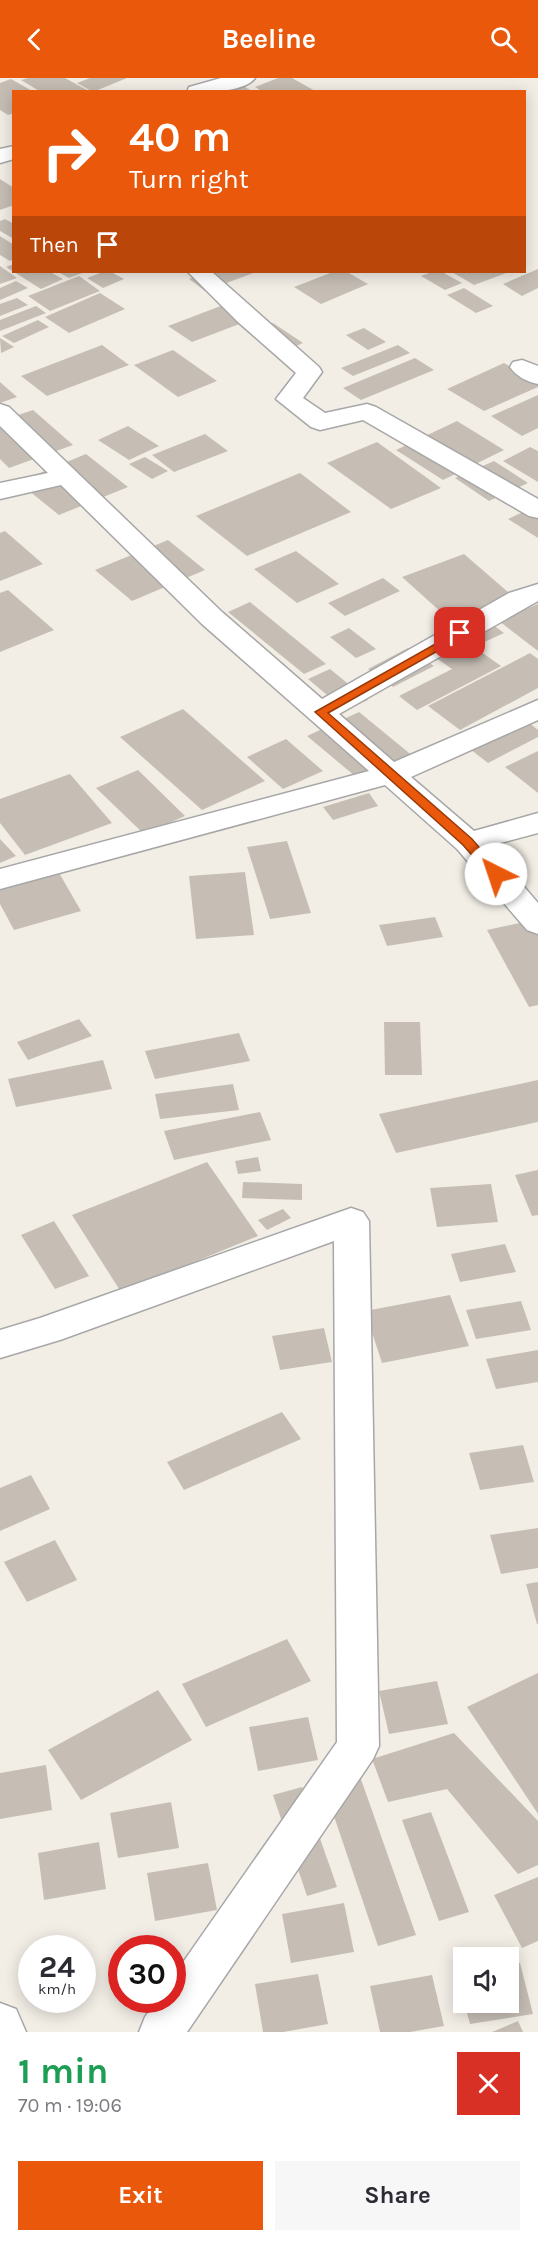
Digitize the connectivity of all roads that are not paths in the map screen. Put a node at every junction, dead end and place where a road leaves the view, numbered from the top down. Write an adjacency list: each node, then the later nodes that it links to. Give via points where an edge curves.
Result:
1 (244, 78): 2 (street)
2 (204, 90)
3 (201, 273): 7 (street, via 310,372 289,399 320,422 368,412)
4 (0, 412): 5 (street)
5 (67, 476): 6 (street); 10 (street, via 212,618)
6 (0, 491)
7 (538, 510)
8 (538, 592): 10 (street)
9 (538, 709): 11 (street)
10 (321, 712): 11 (street)
11 (392, 774): 13 (street); 14 (street)
12 (538, 823): 13 (street)
13 (468, 842): 15 (street)
14 (0, 879)
15 (538, 923)
16 (0, 1344): 19 (street, via 351,1221 358,1746)
17 (0, 2024): 18 (street)
18 (4, 2032)
19 (161, 2032)

